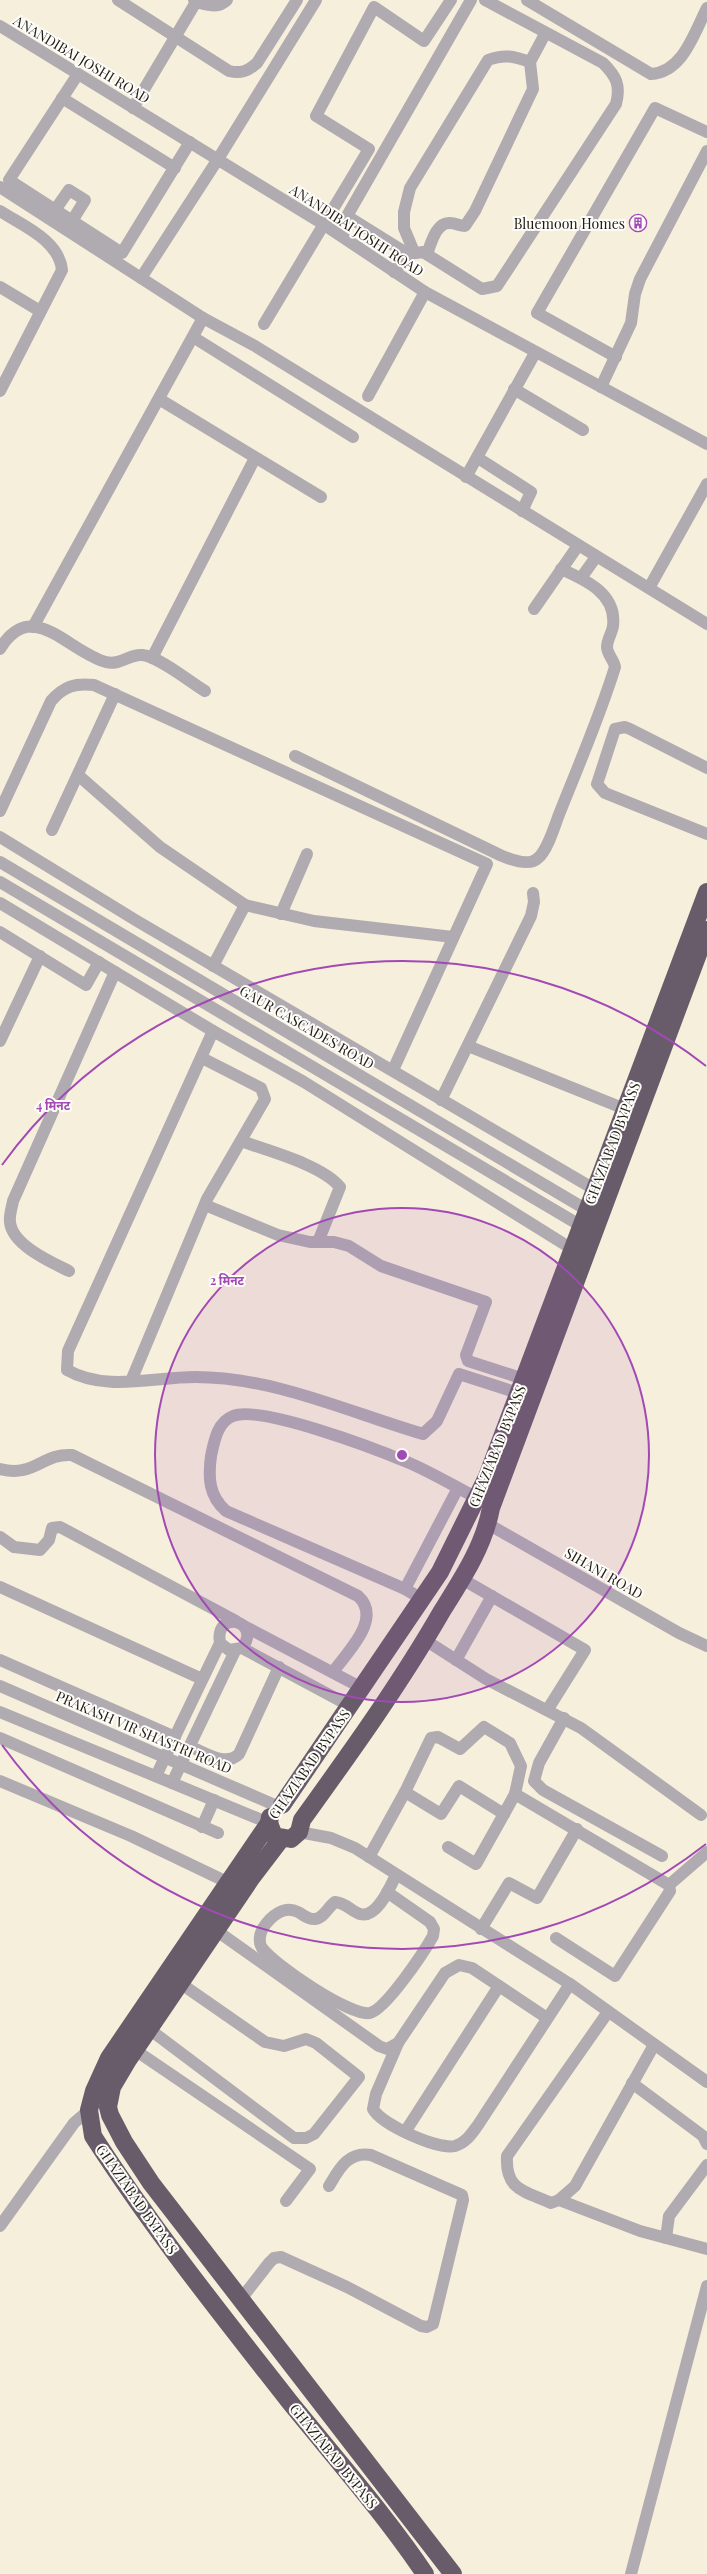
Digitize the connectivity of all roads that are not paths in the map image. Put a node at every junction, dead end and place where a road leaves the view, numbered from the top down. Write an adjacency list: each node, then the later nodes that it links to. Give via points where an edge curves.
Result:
1 (118, 0): 13 (street)
2 (227, 0): 9 (street, via 222,5 215,6)
3 (296, 0): 13 (street, via 257,63 244,72 229,71)
4 (316, 0): 21 (street)
5 (451, 0): 27 (street, via 424,41 374,7 316,116 369,149)
6 (471, 0): 28 (street, via 347,216)
7 (485, 0): 12 (street)
8 (528, 0): 10 (street, via 651,74 663,74 673,68)
9 (195, 1): 13 (street)
10 (707, 8)
11 (0, 26): 15 (street, ANANDIBAI JOSHI ROAD)
12 (545, 34): 14 (street); 29 (street, via 603,63 615,74 618,84 616,104 497,286 482,289)
13 (177, 37): 17 (street)
14 (530, 62): 28 (street, via 502,55 488,60 410,188 404,212 404,228); 29 (street, via 533,89 475,211 465,226 452,222 443,224 437,230)
15 (78, 74): 16 (street); 17 (street, ANANDIBAI JOSHI ROAD)
16 (62, 98): 22 (street); 24 (street, via 9,180)
17 (133, 108): 19 (street, ANANDIBAI JOSHI ROAD)
18 (707, 132): 39 (street, via 655,108 537,313)
19 (190, 142): 21 (street, ANANDIBAI JOSHI ROAD); 22 (street)
20 (707, 151): 39 (street, via 640,279 631,322)
21 (218, 159): 27 (street, ANANDIBAI JOSHI ROAD); 31 (street)
22 (174, 168): 26 (street, via 122,253)
23 (0, 187): 31 (street)
24 (55, 210): 26 (street); 26 (street, via 69,190 85,200)
25 (0, 211): 34 (street, via 54,247 60,258 62,270)
26 (72, 221)
27 (323, 224): 30 (street, ANANDIBAI JOSHI ROAD); 36 (street)
28 (411, 253): 29 (street); 30 (street)
29 (427, 254)
30 (394, 272): 33 (street, ANANDIBAI JOSHI ROAD)
31 (141, 278): 35 (street)
32 (0, 287): 34 (street)
33 (425, 292): 38 (street, ANANDIBAI JOSHI ROAD); 43 (street)
34 (40, 311): 42 (street)
35 (203, 318): 37 (street); 50 (street, via 255,346)
36 (264, 324)
37 (193, 337): 44 (street); 46 (street)
38 (535, 353): 40 (street, ANANDIBAI JOSHI ROAD); 41 (street)
39 (616, 357): 40 (street)
40 (601, 387): 47 (street, ANANDIBAI JOSHI ROAD)
41 (514, 389): 45 (street); 49 (street)
42 (0, 391)
43 (368, 396)
44 (159, 399): 48 (street); 61 (street)
45 (583, 430)
46 (353, 437)
47 (707, 444)
48 (255, 458): 52 (street); 63 (street)
49 (478, 458): 50 (street); 53 (street, via 531,492)
50 (466, 477): 53 (street)
51 (707, 484): 58 (street)
52 (321, 497)
53 (522, 511): 54 (street)
54 (577, 547): 55 (street); 56 (street)
55 (596, 557): 57 (street); 58 (street)
56 (561, 569): 57 (street); 59 (street)
57 (581, 578): 66 (street, via 595,586 610,604 613,628 607,647 615,667 577,770 538,858 533,861 514,861)
58 (649, 588): 60 (street)
59 (534, 609)
60 (707, 624)
61 (33, 627): 62 (street, via 22,626 13,631); 63 (street, via 48,631 108,663 135,655)
62 (0, 649)
63 (152, 658): 64 (street)
64 (205, 691)
65 (115, 694): 68 (street); 69 (street, via 80,684 60,691 52,701); 87 (street, via 487,864)
66 (295, 756)
67 (707, 768): 71 (street, via 630,729 619,727 615,730 597,784 605,793)
68 (78, 775): 70 (street); 81 (street, via 160,847)
69 (0, 811)
70 (52, 830)
71 (707, 834)
72 (0, 837): 75 (street)
73 (307, 854): 83 (street)
74 (0, 862): 77 (street, GAUR CASCADES ROAD)
75 (58, 874): 77 (street); 90 (street)
76 (0, 882): 82 (street, GAUR CASCADES ROAD)
77 (47, 890): 96 (street, GAUR CASCADES ROAD)
78 (707, 892): 102 (highway, GHAZIABAD BYPASS)
79 (533, 893): 95 (street, via 531,916)
80 (0, 903): 84 (street)
81 (245, 905): 83 (street); 90 (street)
82 (53, 914): 84 (street); 98 (street, GAUR CASCADES ROAD)
83 (281, 914): 87 (street, via 314,921)
84 (44, 930): 89 (street)
85 (707, 930): 106 (highway, GHAZIABAD BYPASS)
86 (0, 932): 88 (street)
87 (453, 937): 99 (street)
88 (40, 956): 89 (street, via 86,985); 94 (street)
89 (99, 962): 91 (street)
90 (213, 966): 93 (street)
91 (114, 972): 92 (street); 109 (street, via 13,1200 10,1223 15,1234 27,1248)
92 (213, 1031): 97 (street); 100 (street)
93 (332, 1036): 96 (street); 99 (street)
94 (0, 1040)
95 (468, 1046): 101 (street); 102 (street)
96 (322, 1052): 106 (street, GAUR CASCADES ROAD)
97 (202, 1058): 103 (street, via 261,1088 265,1099); 112 (street, via 68,1352 67,1370 80,1377 98,1382)
98 (312, 1066): 100 (street); 106 (street, GAUR CASCADES ROAD)
99 (393, 1070): 101 (street)
100 (304, 1082): 108 (street)
101 (442, 1100): 104 (street)
102 (625, 1109): 104 (highway, GHAZIABAD BYPASS)
103 (241, 1140): 105 (street); 107 (street, via 335,1180 340,1187)
104 (594, 1189): 106 (highway, GHAZIABAD BYPASS)
105 (205, 1205): 107 (street, via 278,1235); 112 (street)
106 (590, 1221): 108 (highway, GHAZIABAD BYPASS); 117 (highway, GHAZIABAD BYPASS, via 491,1508)
107 (318, 1242): 110 (street, via 349,1246 381,1266 486,1302)
108 (572, 1249): 113 (highway, GHAZIABAD BYPASS)
109 (69, 1271)
110 (467, 1357): 111 (street); 113 (street, via 468,1361)
111 (459, 1374): 112 (street, via 437,1421 423,1434 258,1382 195,1377); 113 (street)
112 (131, 1381)
113 (521, 1386): 116 (highway, GHAZIABAD BYPASS)
114 (0, 1469): 132 (street, via 27,1471 48,1458 72,1456 358,1596 365,1602 368,1614 366,1626)
115 (458, 1488): 116 (street); 121 (street); 121 (street, via 425,1470 378,1451 261,1415 243,1413 232,1416 218,1431 209,1472 210,1486 219,1505 226,1511)
116 (477, 1498): 123 (highway, GHAZIABAD BYPASS, via 440,1572)
117 (488, 1524): 119 (highway, GHAZIABAD BYPASS); 127 (street, SIHANI ROAD, via 679,1633)
118 (0, 1537): 124 (street, via 14,1547 40,1550 49,1540 52,1528 60,1527)
119 (462, 1579): 122 (street); 125 (highway, GHAZIABAD BYPASS)
120 (0, 1587): 133 (street)
121 (405, 1589): 123 (street)
122 (492, 1596): 130 (street); 137 (street, via 585,1650)
123 (422, 1599): 135 (highway, GHAZIABAD BYPASS)
124 (240, 1624): 126 (street, via 228,1622 222,1627); 128 (street, via 248,1633 247,1641); 132 (street)
125 (425, 1640): 130 (street); 156 (highway, GHAZIABAD BYPASS)
126 (220, 1643): 128 (street, via 229,1650); 133 (street)
127 (707, 1646)
128 (239, 1649): 131 (street); 142 (street)
129 (0, 1660): 140 (street)
130 (456, 1660): 137 (street, via 486,1679)
131 (279, 1667): 136 (street); 142 (street, via 239,1754 233,1760 227,1761)
132 (333, 1672): 135 (street)
133 (202, 1679): 140 (street)
134 (0, 1686): 143 (street, PRAKASH VIR SHASTRI ROAD)
135 (362, 1688): 136 (highway, GHAZIABAD BYPASS)
136 (350, 1706): 151 (highway, GHAZIABAD BYPASS)
137 (548, 1709): 139 (street)
138 (0, 1712): 145 (street)
139 (564, 1718): 153 (street); 162 (street, via 539,1763 534,1781 544,1790)
140 (175, 1737): 143 (street)
141 (0, 1738): 155 (street)
142 (191, 1747): 144 (street)
143 (165, 1757): 144 (street, PRAKASH VIR SHASTRI ROAD); 145 (street)
144 (180, 1764): 147 (street); 151 (street, PRAKASH VIR SHASTRI ROAD)
145 (156, 1776): 147 (street)
146 (0, 1781): 165 (street, via 131,1836)
147 (172, 1783): 150 (street)
148 (405, 1792): 149 (street, via 424,1748 432,1737 438,1737 460,1749 484,1727 510,1743 521,1766); 152 (street, via 441,1814 459,1786); 163 (street)
149 (514, 1794): 152 (street); 157 (street)
150 (214, 1800): 154 (street); 155 (street)
151 (280, 1806): 154 (highway, GHAZIABAD BYPASS, via 270,1817); 156 (highway, via 290,1805 298,1811)
152 (504, 1814): 160 (street, via 476,1864)
153 (701, 1815)
154 (269, 1823): 159 (highway, via 274,1836); 165 (highway, GHAZIABAD BYPASS)
155 (202, 1826): 158 (street)
156 (300, 1826): 159 (highway, GHAZIABAD BYPASS, via 291,1839); 163 (street, via 341,1841)
157 (577, 1829): 166 (street); 168 (street, via 537,1898 509,1883)
158 (218, 1834)
159 (281, 1839): 169 (highway, GHAZIABAD BYPASS)
160 (448, 1847)
161 (707, 1852): 166 (street)
162 (662, 1856)
163 (369, 1857): 164 (street)
164 (396, 1875): 167 (street); 168 (street)
165 (229, 1883): 182 (highway, GHAZIABAD BYPASS, via 109,2058 94,2091)
166 (669, 1885): 170 (street, via 670,1891 615,1976)
167 (387, 1892): 167 (street, via 378,1906 365,1915 335,1902 320,1918 314,1920 290,1909 282,1911 262,1928 261,1946 270,1957 292,1974 337,2001 362,2013 370,2013 384,2004 433,1936 434,1929 430,1922)
168 (481, 1929): 172 (street)
169 (217, 1931): 171 (highway, GHAZIABAD BYPASS); 177 (street, via 379,2046 387,2049)
170 (556, 1938)
171 (180, 1983): 176 (highway, GHAZIABAD BYPASS); 176 (street, via 265,2042 284,2046 306,2039 316,2043 360,2077 314,2134 306,2138 294,2138)
172 (570, 1984): 174 (street); 175 (street)
173 (499, 1986): 175 (street); 177 (street, via 466,1966 452,1968 445,1972); 183 (street)
174 (608, 2012): 178 (street); 187 (street, via 507,2156 508,2179 514,2186 551,2203)
175 (547, 2018): 183 (street, via 468,2138 455,2146 447,2146)
176 (149, 2029): 179 (highway, GHAZIABAD BYPASS)
177 (398, 2043): 183 (street, via 372,2105 378,2117)
178 (654, 2044): 180 (street); 181 (street)
179 (135, 2050): 188 (street, via 310,2169); 190 (highway, GHAZIABAD BYPASS, via 112,2087 108,2107 110,2115 124,2142)
180 (707, 2082)
181 (632, 2083): 184 (street, via 703,2136); 187 (street, via 575,2186)
182 (89, 2110): 189 (street, via 74,2123); 193 (highway, GHAZIABAD BYPASS, via 93,2136 125,2186)
183 (405, 2132)
184 (707, 2144)
185 (707, 2165): 191 (street, via 669,2216)
186 (329, 2186): 197 (street, via 341,2166 354,2155 362,2154 371,2155 462,2195 463,2200 433,2324 421,2326 347,2287 281,2257 274,2258)
187 (559, 2200): 191 (street, via 608,2220)
188 (286, 2201)
189 (0, 2226)
190 (191, 2235): 193 (highway); 194 (highway, GHAZIABAD BYPASS)
191 (666, 2238): 192 (street)
192 (707, 2249)
193 (172, 2250): 195 (highway, GHAZIABAD BYPASS)
194 (209, 2258): 195 (highway); 197 (highway, GHAZIABAD BYPASS)
195 (190, 2273): 198 (highway, GHAZIABAD BYPASS, via 399,2536)
196 (707, 2286): 200 (street)
197 (241, 2299): 199 (highway, GHAZIABAD BYPASS)
198 (425, 2574)
199 (453, 2574)
200 (631, 2574)

